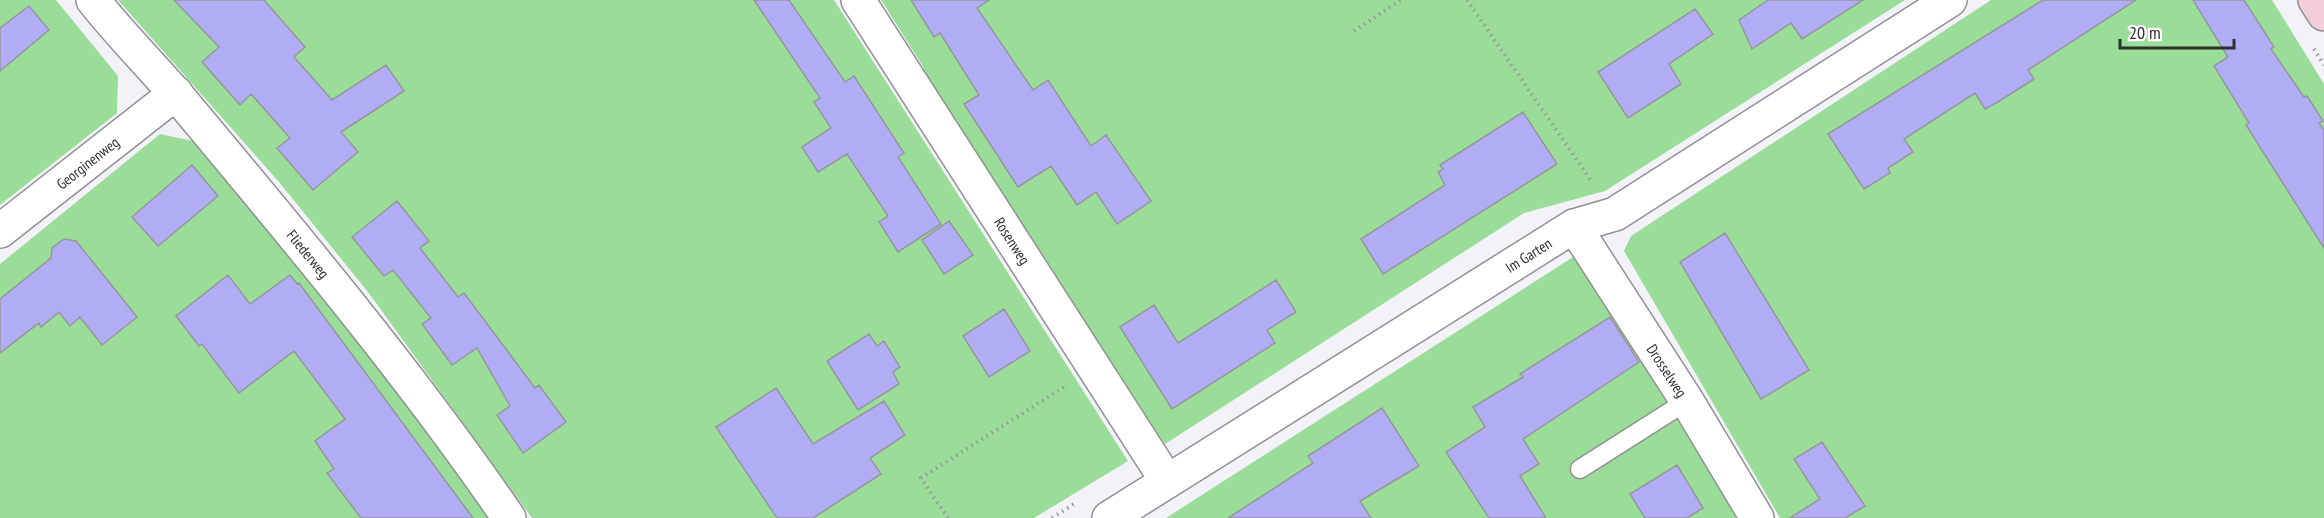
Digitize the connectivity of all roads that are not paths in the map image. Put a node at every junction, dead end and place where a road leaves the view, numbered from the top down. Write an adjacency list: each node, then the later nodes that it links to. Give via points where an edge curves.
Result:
1 (93, 0): 6 (street, Fliederweg)
2 (858, 0): 11 (street, Rosenweg)
3 (1950, 0): 7 (street, Im Garten, via 1615,214)
4 (2315, 0): 5 (street)
5 (2324, 14)
6 (176, 93): 8 (street, Georginenweg); 12 (street, Fliederweg, via 314,258 449,431)
7 (1574, 226): 9 (street, Drosselweg); 11 (street, Im Garten)
8 (0, 231)
9 (1687, 401): 10 (lane); 14 (street, Drosselweg)
10 (1580, 469)
11 (1167, 481): 13 (street, Im Garten)
12 (509, 518)
13 (1109, 518)
14 (1757, 518)

